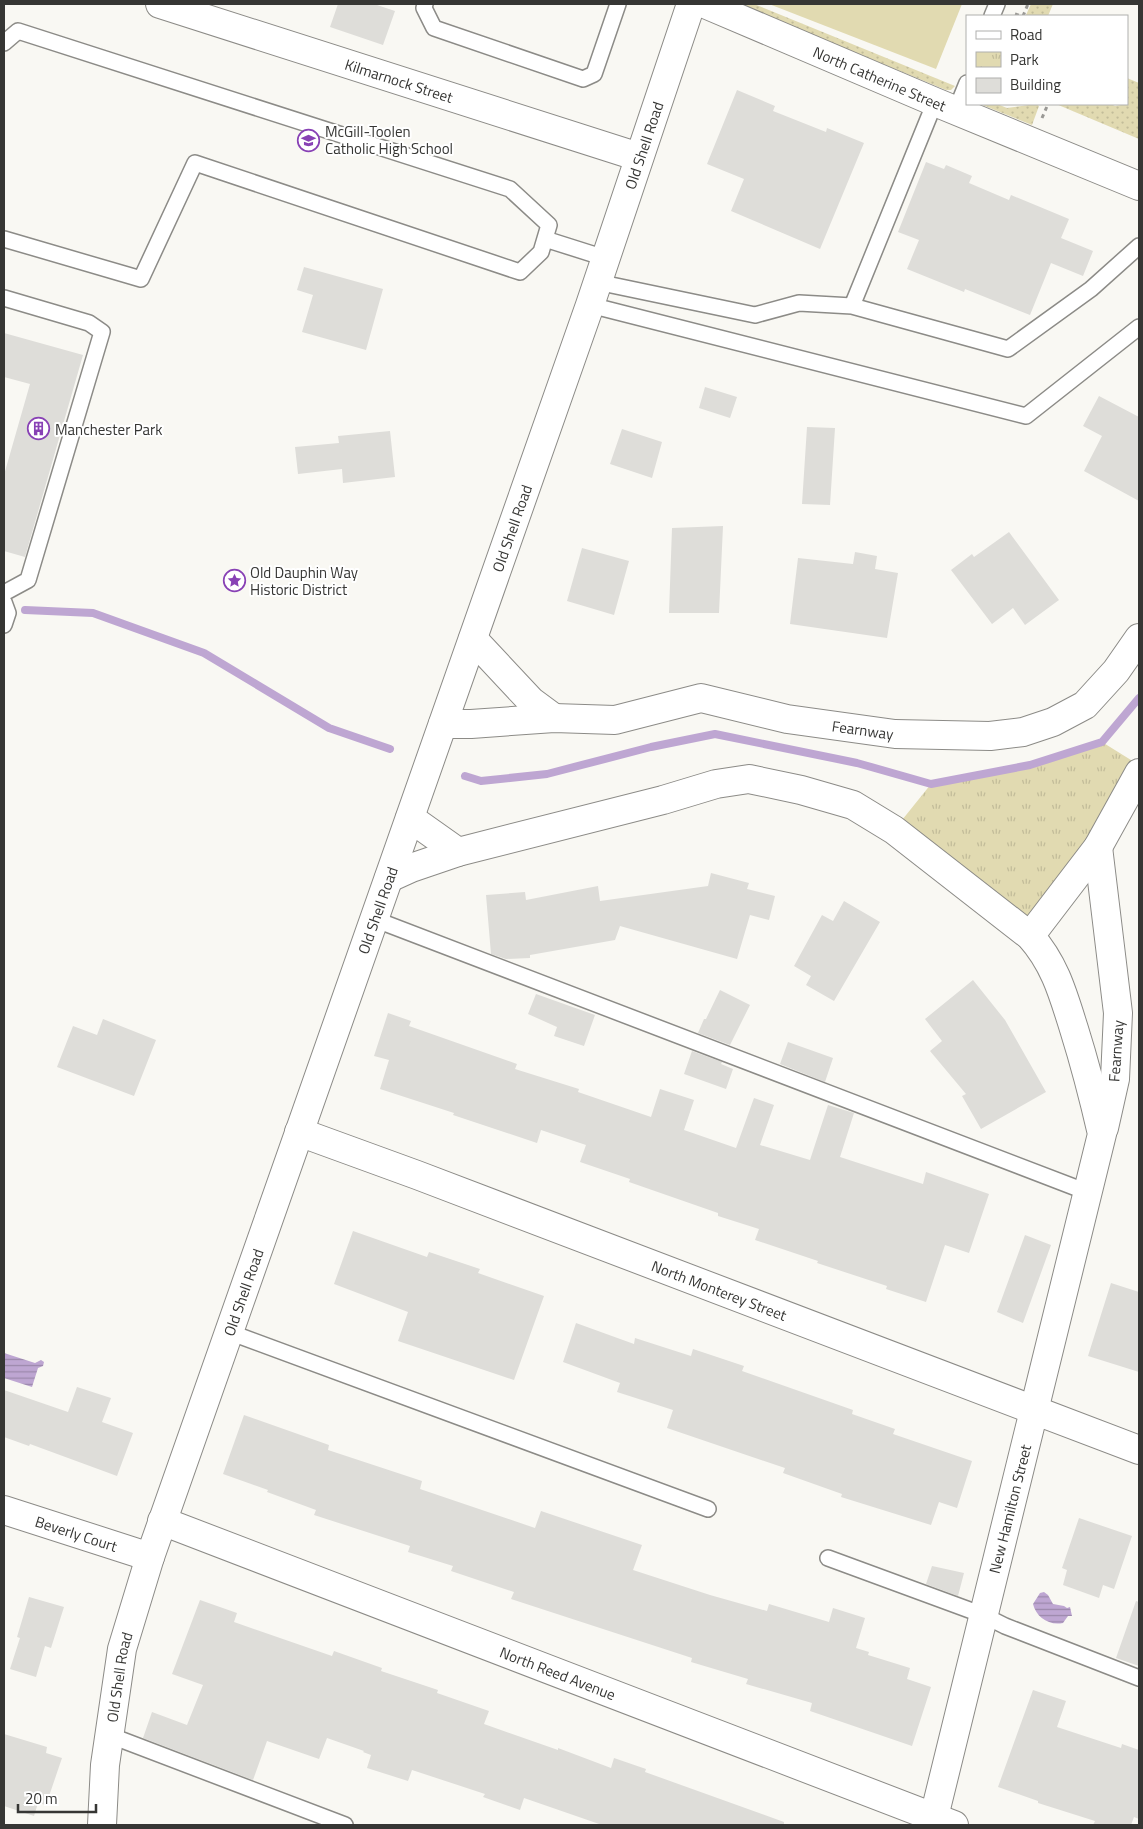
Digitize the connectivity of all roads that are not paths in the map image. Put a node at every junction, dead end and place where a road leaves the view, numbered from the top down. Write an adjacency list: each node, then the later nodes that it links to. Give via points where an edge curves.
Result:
1 (160, 4): 9 (street, Kilmarnock Street)
2 (425, 4): 3 (lane, via 434,28 583,79 594,74)
3 (618, 4)
4 (691, 4): 9 (street, Old Shell Road)
5 (705, 4): 8 (street, North Catherine Street)
6 (4, 43): 12 (lane, via 18,31 510,189 549,226)
7 (966, 84): 8 (lane)
8 (946, 106): 10 (street, North Catherine Street); 16 (lane)
9 (639, 157): 14 (street, Old Shell Road)
10 (1139, 186)
11 (4, 239): 12 (lane, via 140,280 195,163 520,272 541,252)
12 (545, 239): 14 (lane)
13 (1139, 246): 16 (lane, via 1091,289 1008,349)
14 (597, 282): 16 (lane, via 755,315 799,303); 17 (lane, via 1026,416); 22 (street, Old Shell Road)
15 (4, 298): 18 (lane, via 89,323 102,332 28,580)
16 (852, 306)
17 (1139, 327)
18 (4, 593)
19 (4, 602): 20 (lane, via 8,613)
20 (4, 625)
21 (1139, 638): 23 (street, Fearnway, via 1116,672 1085,705 1053,722 1023,732 990,736 895,734 787,719 701,698 614,720)
22 (473, 640): 23 (street, via 531,701); 24 (street, Old Shell Road)
23 (554, 718): 24 (street, Fearnway)
24 (443, 724): 26 (street, Old Shell Road)
25 (1139, 773): 27 (street)
26 (410, 818): 28 (street); 29 (street, Old Shell Road)
27 (1098, 848): 31 (street); 33 (street, Fearnway, via 1118,1013 1115,1079)
28 (458, 852): 29 (street, Fearnway); 31 (street, Fearnway, via 716,784 749,779 853,805 894,830)
29 (388, 878): 30 (street, Old Shell Road)
30 (374, 919): 32 (street, Old Shell Road); 34 (lane)
31 (1030, 936): 33 (street, Fearnway, via 1043,951 1061,985)
32 (298, 1132): 35 (street, Old Shell Road); 36 (street, North Monterey Street)
33 (1102, 1134): 34 (street, Fearnway)
34 (1087, 1192): 36 (street, New Hamilton Street)
35 (228, 1332): 39 (lane); 40 (street, Old Shell Road)
36 (1035, 1409): 37 (street, North Monterey Street); 43 (street, New Hamilton Street)
37 (1139, 1450)
38 (4, 1510): 41 (street, Beverly Court)
39 (708, 1510)
40 (162, 1521): 41 (street, Old Shell Road); 46 (street, North Reed Avenue)
41 (150, 1557): 45 (street, Old Shell Road, via 122,1650)
42 (828, 1558): 43 (lane)
43 (983, 1615): 44 (lane); 46 (street, New Hamilton Street)
44 (1139, 1678)
45 (109, 1735): 47 (street, Old Shell Road); 48 (lane)
46 (940, 1823)
47 (102, 1825)
48 (345, 1825)

